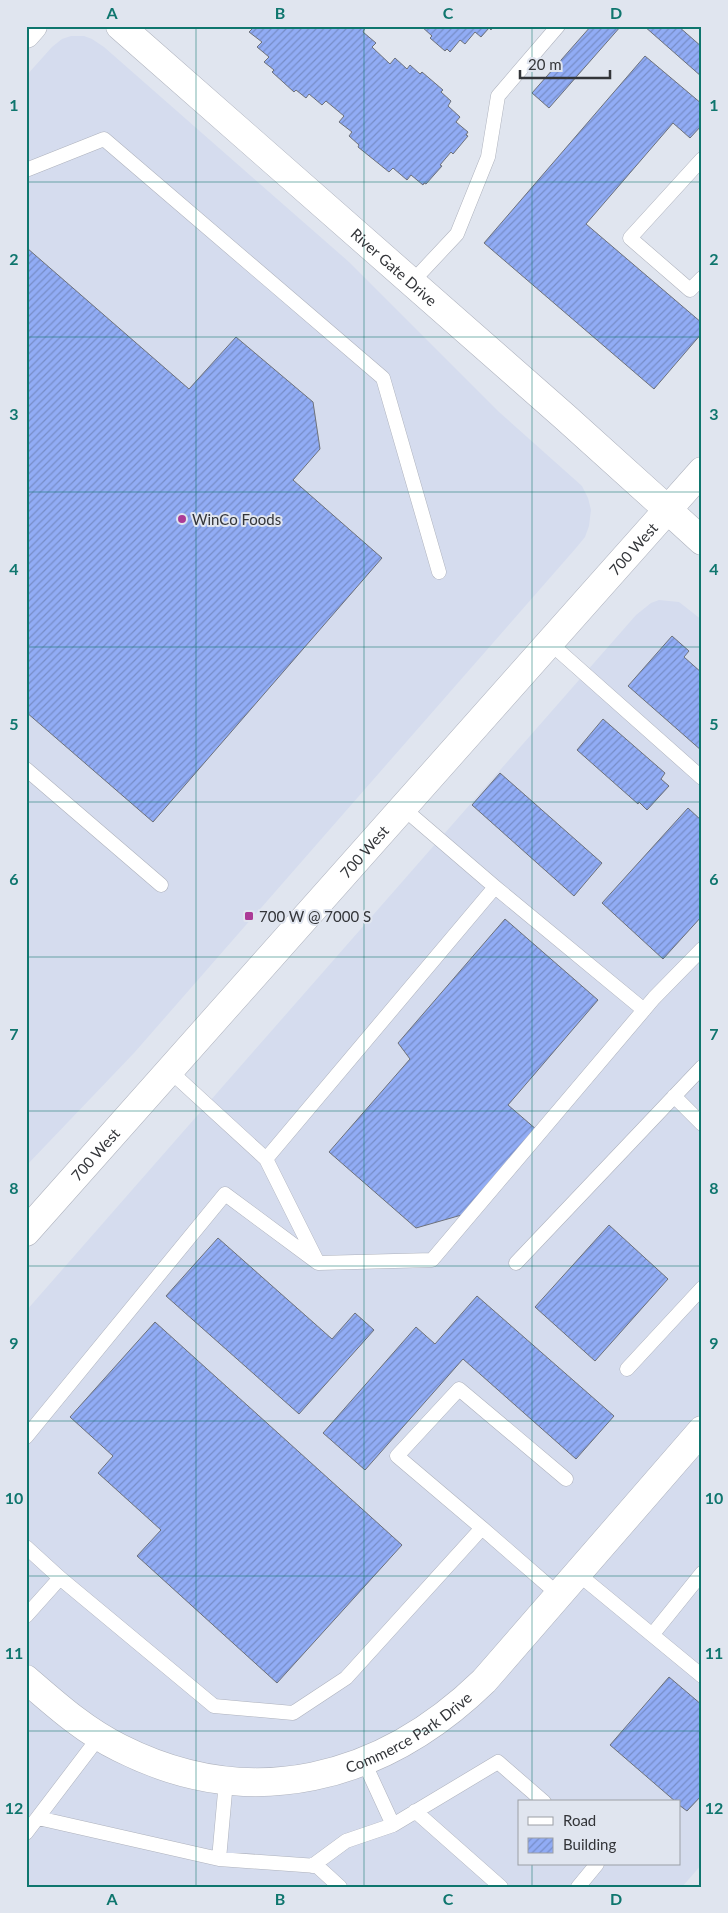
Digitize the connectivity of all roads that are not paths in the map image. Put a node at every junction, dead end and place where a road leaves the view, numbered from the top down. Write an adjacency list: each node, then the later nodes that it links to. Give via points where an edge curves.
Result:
1 (34, 26): 4 (street)
2 (120, 26): 8 (street, River Gate Drive)
3 (558, 26): 8 (lane, via 498,96 488,157 457,234)
4 (26, 34)
5 (702, 159): 7 (lane, via 630,238 690,290)
6 (26, 170): 12 (lane, via 104,139 383,378)
7 (702, 278)
8 (412, 282): 10 (street, River Gate Drive)
9 (702, 471): 10 (street, 700 West)
10 (668, 510): 11 (street, River Gate Drive); 13 (street, 700 West)
11 (702, 541)
12 (439, 572)
13 (550, 642): 15 (lane); 16 (street, 700 West)
14 (26, 769): 17 (lane)
15 (702, 778)
16 (404, 808): 18 (lane); 22 (street, 700 West)
17 (161, 885)
18 (495, 886): 20 (lane); 25 (lane)
19 (702, 949): 20 (lane)
20 (644, 1010): 28 (lane, via 432,1260)
21 (702, 1067): 23 (lane)
22 (170, 1071): 25 (lane); 26 (street, 700 West)
23 (674, 1096): 24 (lane); 27 (lane)
24 (702, 1124)
25 (266, 1159): 28 (lane)
26 (26, 1232)
27 (516, 1263)
28 (318, 1264): 32 (lane, via 226,1194)
29 (702, 1288): 30 (lane)
30 (627, 1369)
31 (702, 1430): 36 (street, Commerce Park Drive)
32 (26, 1438)
33 (566, 1479): 34 (lane, via 459,1389 397,1456)
34 (482, 1528): 38 (lane, via 346,1678 293,1713 214,1706); 39 (lane)
35 (26, 1547): 38 (lane)
36 (577, 1574): 39 (street, Commerce Park Drive); 41 (lane)
37 (702, 1574): 41 (lane)
38 (60, 1578): 40 (lane)
39 (559, 1595): 45 (street, Commerce Park Drive, via 468,1697 431,1727)
40 (26, 1616)
41 (652, 1635): 42 (lane)
42 (702, 1676)
43 (27, 1680): 44 (street, Commerce Park Drive)
44 (99, 1736): 46 (street, Commerce Park Drive, via 160,1765); 49 (lane)
45 (364, 1762): 46 (street, Commerce Park Drive, via 334,1772 283,1782); 50 (lane)
46 (226, 1781): 52 (lane)
47 (542, 1800): 48 (lane, via 498,1762)
48 (415, 1811): 50 (lane); 56 (lane)
49 (38, 1818): 51 (lane); 52 (lane)
50 (392, 1825): 53 (lane, via 346,1840)
51 (26, 1833)
52 (219, 1859): 53 (lane)
53 (312, 1866): 55 (lane, via 317,1866)
54 (595, 1866): 57 (lane)
55 (340, 1887)
56 (501, 1887)
57 (578, 1887)

